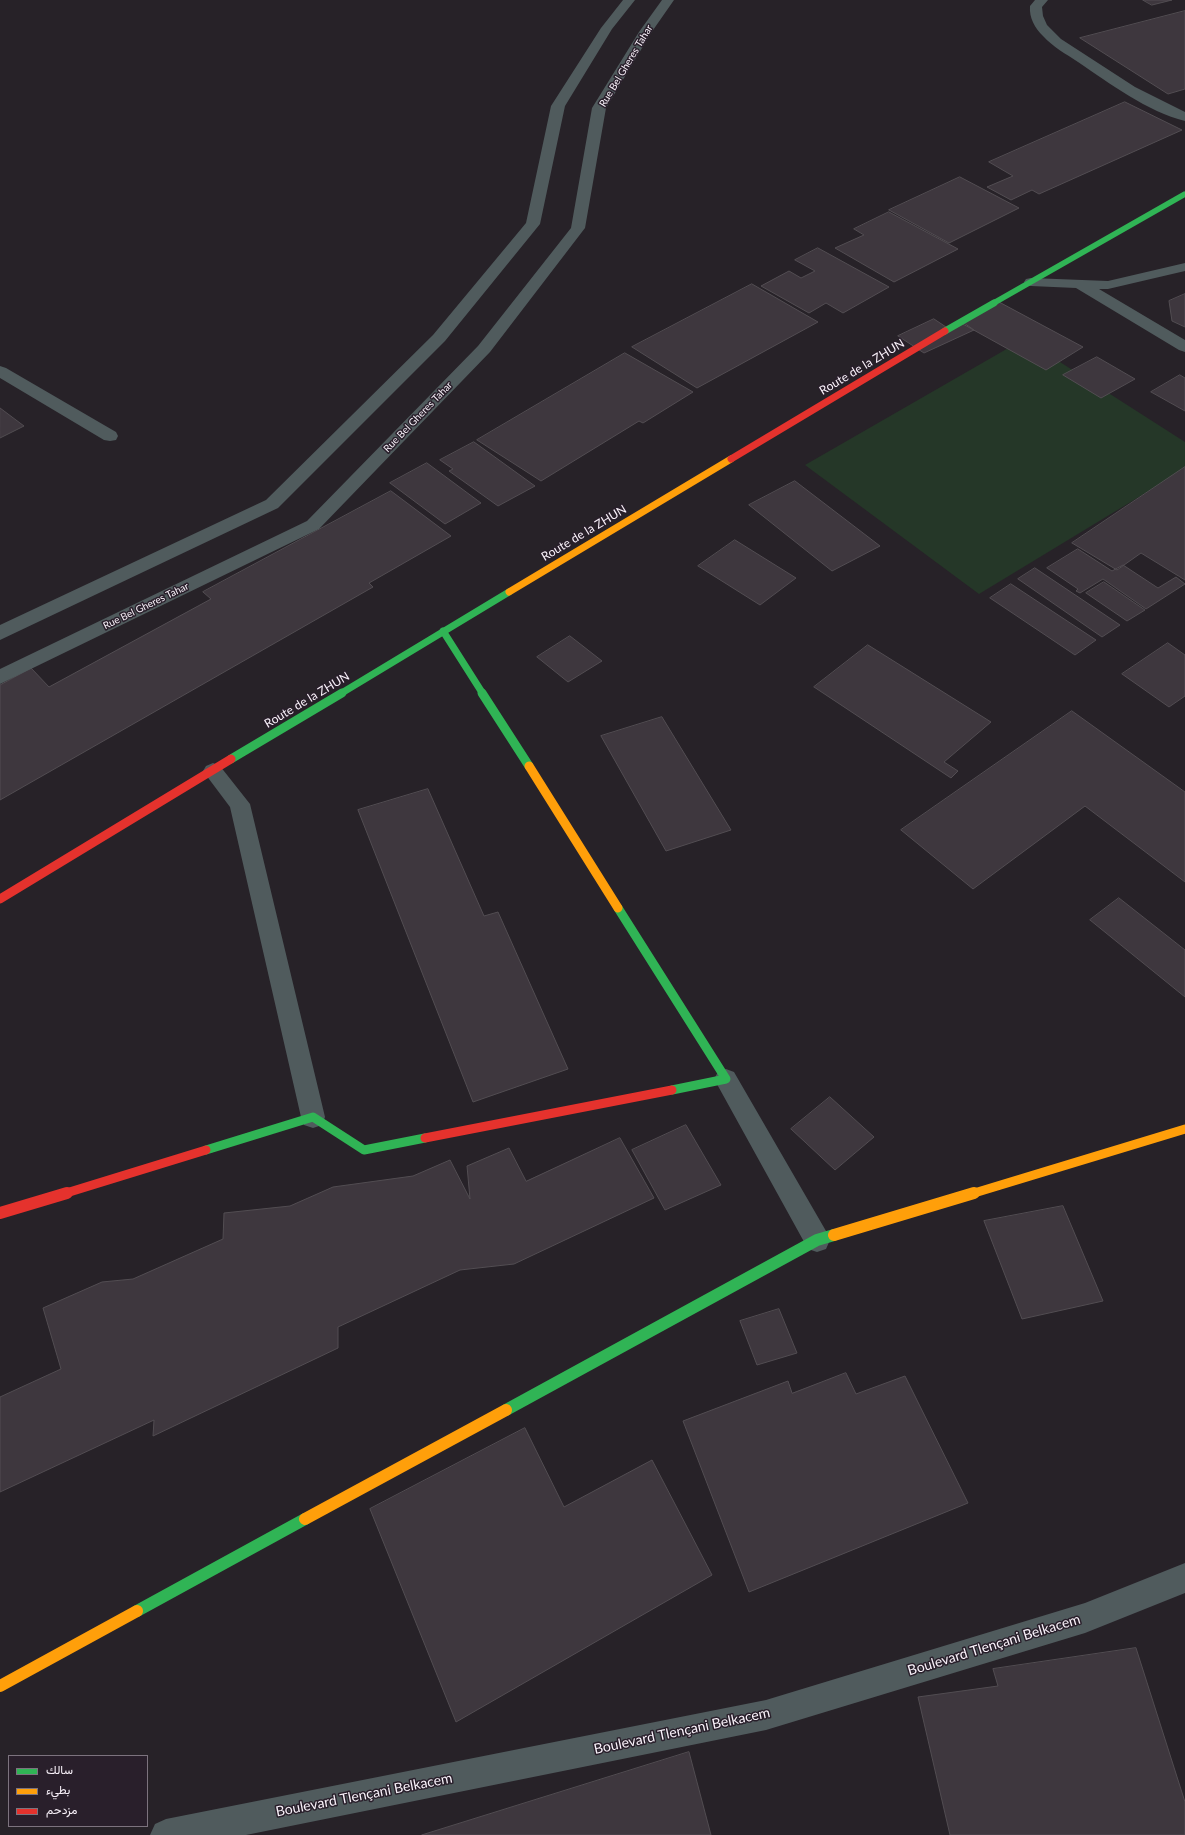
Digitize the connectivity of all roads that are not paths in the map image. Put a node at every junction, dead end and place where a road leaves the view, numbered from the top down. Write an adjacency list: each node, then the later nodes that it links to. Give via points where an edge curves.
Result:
1 (629, 0): 12 (street, via 558,106 533,224 439,338 272,504)
2 (668, 0): 14 (street, Rue Bel Gheres Tahar, via 645,32 599,108 578,228 484,349 313,525)
3 (1042, 0): 4 (street, via 1036,6 1035,14 1045,31 1055,41 1162,108)
4 (1185, 117)
5 (1185, 194): 7 (street, Route de la ZHUN)
6 (1185, 267): 8 (street, via 1108,285)
7 (1031, 282): 8 (street); 13 (street, Route de la ZHUN)
8 (1078, 284): 9 (street)
9 (1185, 347)
10 (0, 371): 11 (street)
11 (110, 436)
12 (1, 630)
13 (443, 631): 15 (street, Route de la ZHUN); 17 (street)
14 (0, 677)
15 (213, 771): 16 (street, Route de la ZHUN); 18 (street, via 240,804)
16 (0, 899)
17 (726, 1079): 18 (street, via 364,1150); 21 (street)
18 (314, 1117): 20 (street)
19 (1185, 1129): 21 (street)
20 (0, 1213)
21 (817, 1240): 23 (street)
22 (1185, 1578): 24 (street, Boulevard Tlençani Belkacem, via 1085,1618 766,1714)
23 (0, 1686)
24 (166, 1835)

